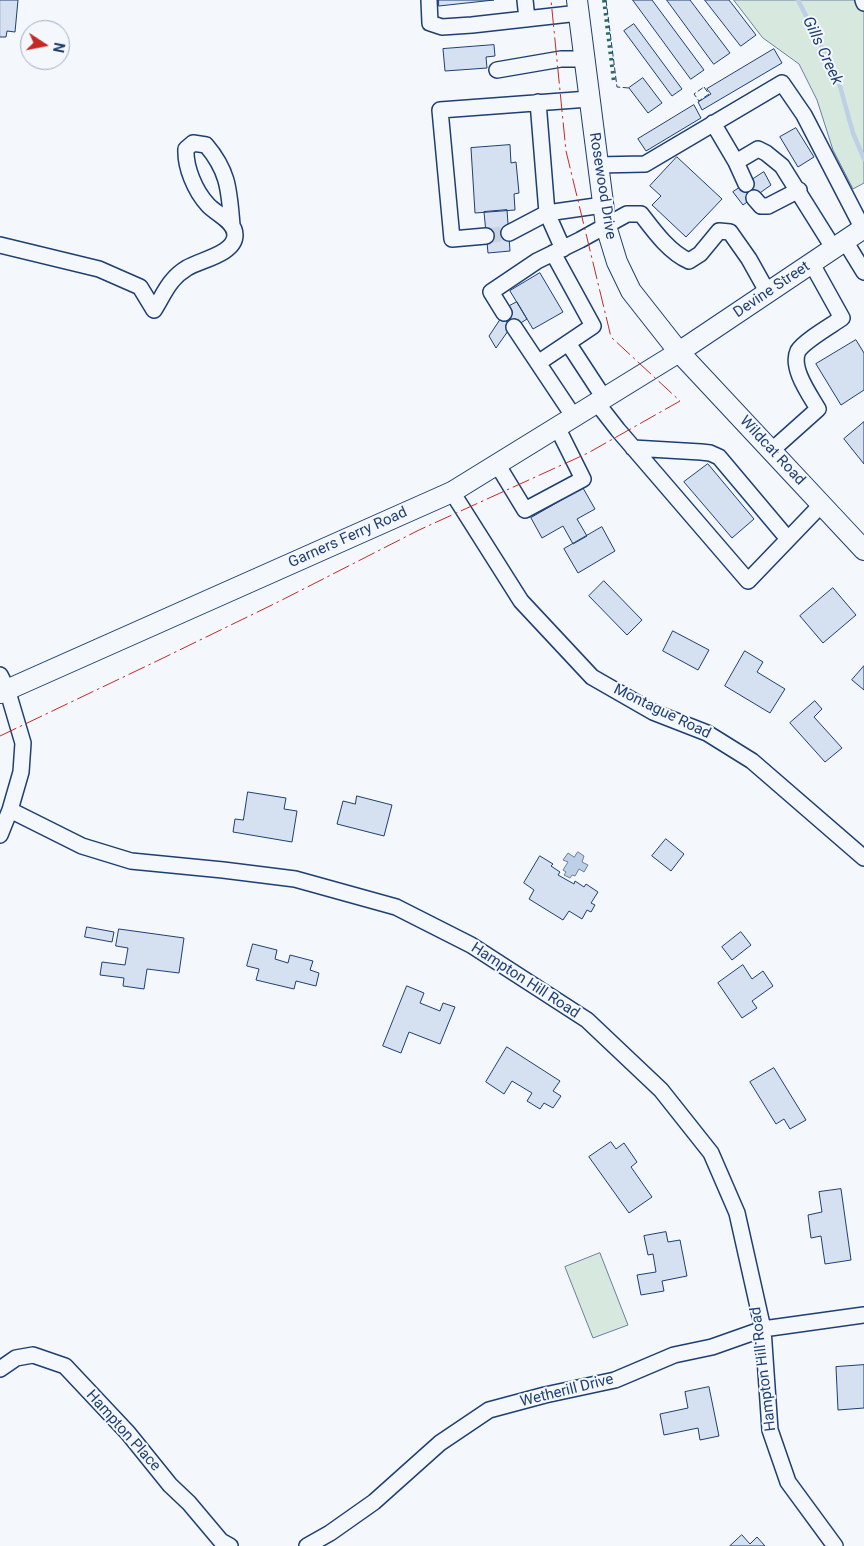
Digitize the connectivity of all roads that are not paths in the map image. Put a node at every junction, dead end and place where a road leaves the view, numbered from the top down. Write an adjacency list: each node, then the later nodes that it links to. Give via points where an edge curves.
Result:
1 (429, 0): 4 (street, via 430,23 442,27)
2 (525, 0): 4 (street)
3 (578, 6): 4 (street); 5 (main road, Rosewood Drive)
4 (527, 19)
5 (584, 59): 6 (street); 7 (main road, Rosewood Drive)
6 (496, 70)
7 (589, 99): 8 (street); 11 (main road, Rosewood Drive)
8 (538, 102): 16 (street); 21 (street, via 440,110 452,240)
9 (713, 123): 10 (street); 11 (street, via 645,164); 19 (street, via 782,83 804,115)
10 (736, 162): 12 (street); 13 (street, via 758,149 782,166)
11 (597, 165): 15 (main road, Rosewood Drive)
12 (746, 184)
13 (799, 190): 14 (street, via 768,206); 23 (street)
14 (758, 202)
15 (603, 205): 16 (street); 18 (main road, Rosewood Drive)
16 (547, 213): 20 (street); 24 (street)
17 (232, 225): 17 (street, via 208,205 197,190 185,158 186,148 193,143 206,145 224,172); 22 (street, via 235,232 232,245 186,268 172,281 154,310 140,287 98,269)
18 (606, 226): 24 (street); 27 (street, via 627,214 641,214 680,257 689,261 700,254 719,231 730,232); 31 (main road, Rosewood Drive, via 617,262 631,291)
19 (864, 229): 23 (main road, Devine Street)
20 (509, 234)
21 (486, 236)
22 (0, 245)
23 (840, 245): 25 (main road, Devine Street); 26 (street)
24 (558, 251): 28 (street, via 491,292); 30 (street, via 593,326)
25 (812, 264): 27 (main road, Devine Street); 37 (street, via 842,318 798,351 800,377 818,409)
26 (864, 272)
27 (768, 293): 31 (main road, Devine Street)
28 (504, 313)
29 (514, 327): 32 (street)
30 (568, 342): 32 (street); 33 (street)
31 (679, 352): 33 (main road, Garners Ferry Road); 37 (main road, Wildcat Road)
32 (538, 363): 34 (street)
33 (601, 400): 34 (main road, Garners Ferry Road); 35 (street)
34 (566, 422): 38 (main road, Garners Ferry Road); 38 (street, via 583,479 526,510)
35 (633, 448): 36 (street); 39 (street)
36 (674, 450): 39 (street, via 663,460); 42 (street, via 710,453 719,457)
37 (771, 451): 41 (main road, Wildcat Road)
38 (497, 464): 40 (main road, Garners Ferry Road)
39 (661, 481): 42 (street, via 748,581)
40 (452, 492): 44 (main road, Garners Ferry Road); 47 (street, Montague Road, via 521,601 592,677 654,712 707,733 752,761)
41 (821, 504): 42 (street); 43 (main road, Wildcat Road)
42 (788, 539)
43 (864, 550)
44 (2, 686): 45 (street, via 23,743 21,772)
45 (10, 810): 46 (street); 49 (street, Hampton Hill Road, via 82,846 131,861 295,879 396,907 471,945 587,1020 661,1090 710,1154 737,1213)
46 (0, 835)
47 (864, 858)
48 (864, 1315): 49 (street, Wetherill Drive)
49 (762, 1329): 52 (street, Wetherill Drive, via 712,1347 674,1354 615,1380 489,1410 440,1443 374,1502); 53 (street, Hampton Hill Road, via 770,1430 788,1482)
50 (0, 1368): 51 (street, Hampton Place, via 16,1358 33,1355 65,1366 221,1541)
51 (230, 1546)
52 (307, 1546)
53 (835, 1546)

